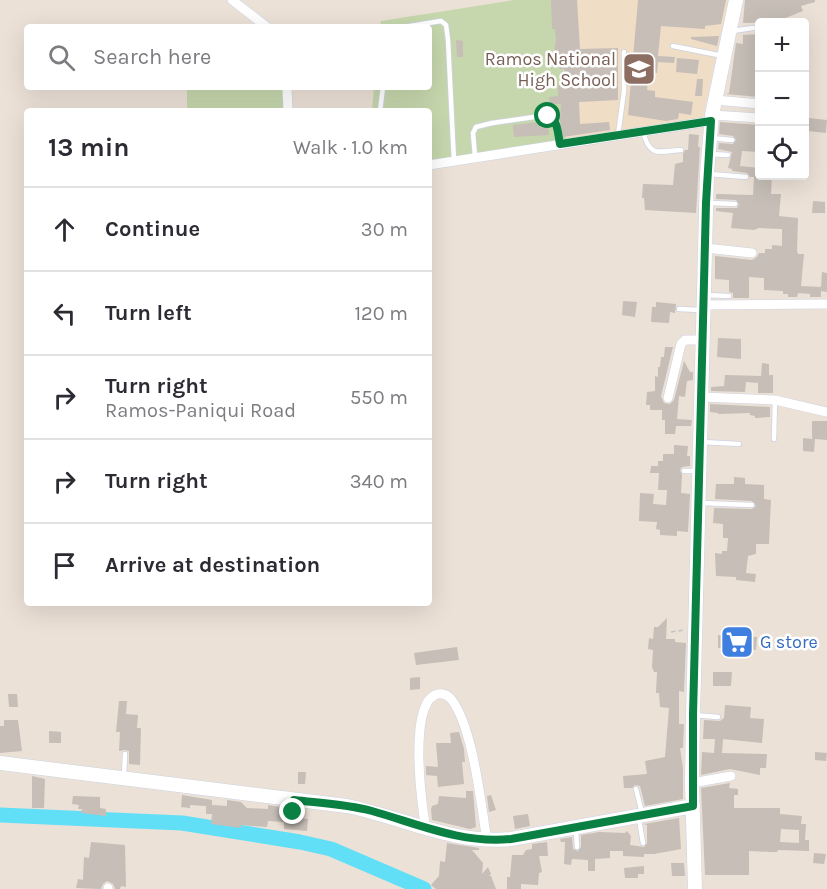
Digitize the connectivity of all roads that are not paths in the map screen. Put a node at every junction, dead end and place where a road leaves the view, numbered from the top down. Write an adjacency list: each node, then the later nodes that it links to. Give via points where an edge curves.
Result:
1 (232, 0): 3 (street)
2 (736, 0): 6 (main road)
3 (263, 24)
4 (422, 24): 27 (lane, via 441,21 446,25)
5 (753, 28): 6 (lane)
6 (729, 31): 9 (main road)
7 (673, 46): 9 (lane)
8 (624, 52): 19 (lane)
9 (723, 56): 12 (main road)
10 (287, 90): 14 (street)
11 (383, 90): 15 (lane)
12 (715, 100): 13 (street); 16 (main road)
13 (755, 104)
14 (288, 108)
15 (380, 108)
16 (712, 118): 17 (street); 18 (street); 20 (main road)
17 (755, 118)
18 (643, 131): 19 (street); 23 (lane, via 646,146 653,150)
19 (618, 135): 22 (street)
20 (710, 138): 21 (lane); 24 (main road)
21 (732, 140)
22 (560, 144): 26 (street); 26 (lane, via 553,117 492,123 476,128 473,133)
23 (681, 150)
24 (708, 154): 25 (lane); 29 (main road)
25 (728, 155)
26 (475, 158): 27 (street)
27 (454, 161): 28 (street)
28 (432, 165)
29 (707, 173): 30 (lane); 31 (main road)
30 (746, 177)
31 (706, 203): 32 (lane); 33 (main road)
32 (735, 204)
33 (705, 248): 34 (street); 36 (main road)
34 (752, 254)
35 (729, 296): 36 (lane)
36 (704, 303): 37 (street); 38 (lane); 39 (main road)
37 (827, 304)
38 (679, 309)
39 (702, 340): 40 (main road); 41 (street, via 685,340 681,344)
40 (701, 397): 42 (street); 45 (main road)
41 (668, 398)
42 (775, 400): 43 (street); 44 (lane)
43 (827, 412)
44 (774, 439)
45 (700, 442): 46 (lane); 48 (main road)
46 (739, 444)
47 (684, 471): 48 (lane)
48 (699, 472): 49 (main road)
49 (698, 503): 50 (lane); 51 (main road)
50 (752, 505)
51 (693, 715): 52 (lane); 57 (main road)
52 (718, 717)
53 (124, 754): 56 (lane)
54 (0, 763): 56 (main road)
55 (731, 776): 57 (street)
56 (124, 778): 62 (main road, via 347,806)
57 (692, 783): 59 (main road)
58 (636, 789): 60 (lane)
59 (693, 806): 60 (main road); 66 (main road)
60 (640, 816): 61 (main road); 64 (lane)
61 (576, 827): 63 (main road); 65 (lane)
62 (426, 828): 63 (main road); 63 (street, via 419,785 422,722 427,702 441,693 450,697 467,731)
63 (487, 841)
64 (643, 843)
65 (577, 847)
66 (695, 889)

